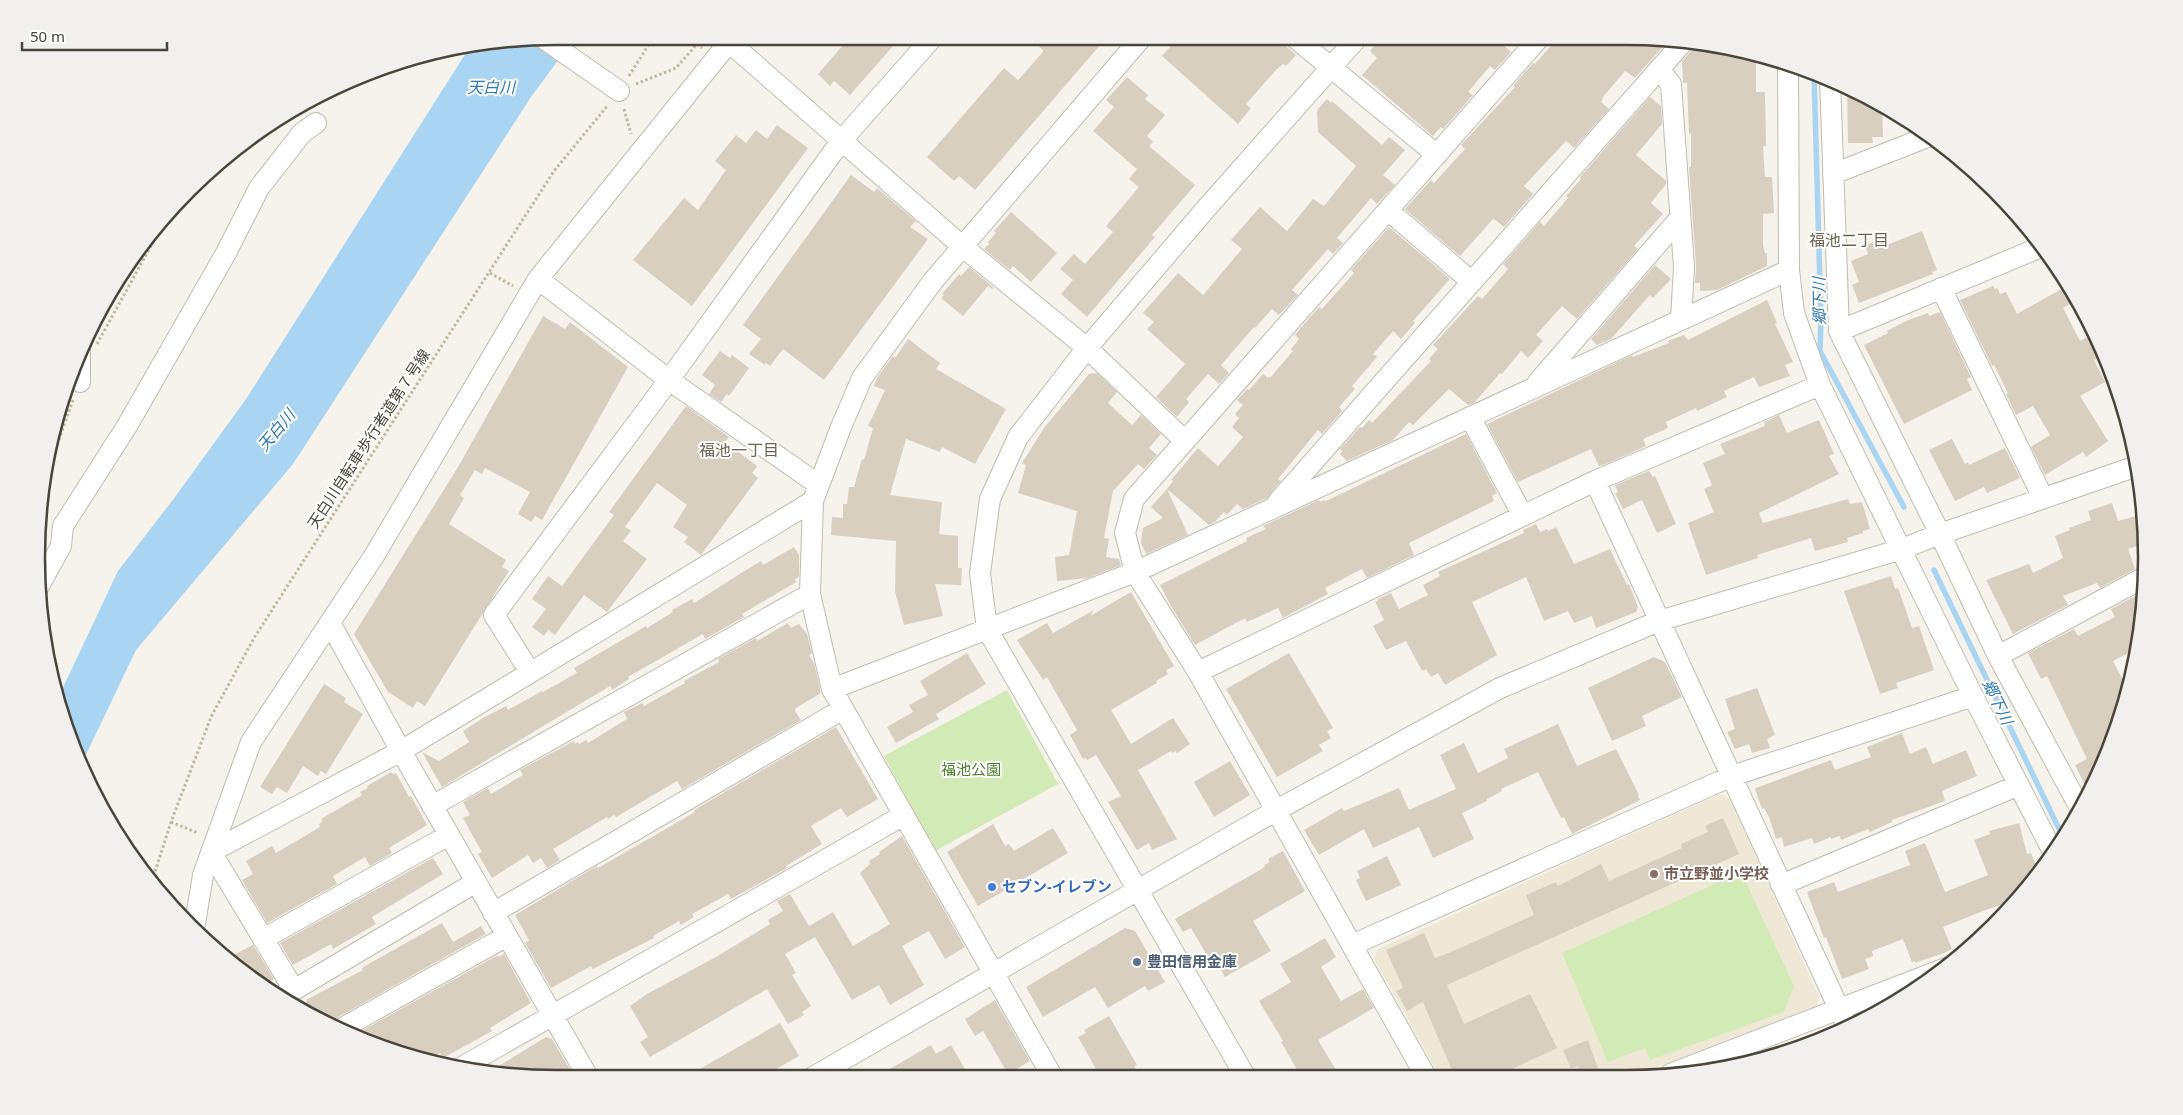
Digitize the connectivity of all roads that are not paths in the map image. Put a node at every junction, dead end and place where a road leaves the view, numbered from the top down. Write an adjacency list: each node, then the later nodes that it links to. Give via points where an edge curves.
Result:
1 (553, 45): 14 (street)
2 (726, 45): 25 (street)
3 (737, 45): 17 (street)
4 (926, 45): 17 (street)
5 (1135, 45): 22 (street)
6 (1304, 45): 10 (street)
7 (1351, 45): 10 (street)
8 (1533, 45): 18 (street)
9 (1678, 48): 11 (street)
10 (1332, 68): 18 (street); 30 (street, via 1204,211)
11 (1659, 69): 21 (street, via 1671,84); 26 (street)
12 (1788, 71): 24 (street)
13 (1830, 88): 19 (street)
14 (617, 90)
15 (316, 123): 47 (street, via 302,133 258,188 226,253 137,408 63,526 61,546)
16 (1921, 139): 19 (street)
17 (841, 141): 22 (street); 32 (street)
18 (1437, 155): 20 (street)
19 (1833, 174): 29 (street)
20 (1388, 210): 26 (street); 37 (street)
21 (1680, 218): 28 (street, via 1684,267); 35 (street)
22 (963, 247): 30 (street); 40 (street, via 933,281 862,378)
23 (2035, 250): 27 (street)
24 (1789, 270): 28 (street); 34 (street, via 1794,314)
25 (538, 279): 32 (street); 51 (street, via 374,556)
26 (1472, 282): 42 (street)
27 (1941, 288): 29 (street); 41 (street)
28 (1681, 319): 35 (street)
29 (1839, 331): 44 (street)
30 (1088, 348): 37 (street); 52 (street, via 1018,436 990,499 980,573)
31 (84, 361): 33 (street)
32 (669, 380): 40 (street); 54 (street, via 494,615)
33 (80, 382)
34 (1820, 385): 39 (street); 45 (street)
35 (1533, 388): 36 (street)
36 (1470, 417): 42 (street); 43 (street)
37 (1185, 441): 46 (street, via 1134,499 1124,533)
38 (2130, 468): 41 (street)
39 (1595, 481): 43 (street); 50 (street)
40 (816, 493): 49 (street); 54 (street)
41 (2043, 498): 44 (street)
42 (1271, 509): 46 (street)
43 (1523, 516): 55 (street)
44 (1940, 534): 45 (street); 53 (street)
45 (1902, 549): 50 (street); 57 (street)
46 (1136, 572): 52 (street); 55 (street)
47 (45, 574)
48 (2137, 582): 53 (street)
49 (810, 594): 56 (street); 63 (street)
50 (1660, 621): 60 (street); 64 (street, via 1500,688)
51 (330, 623): 59 (street); 68 (street, via 251,742)
52 (987, 629): 56 (street); 71 (street)
53 (1998, 656): 62 (street)
54 (530, 672): 59 (street)
55 (1198, 672): 64 (street)
56 (832, 688): 58 (street)
57 (1973, 696): 60 (street); 61 (street)
58 (843, 709): 65 (street); 72 (street)
59 (401, 751): 63 (street); 68 (street)
60 (1732, 776): 70 (street); 76 (street)
61 (2019, 785): 67 (street); 70 (street)
62 (2076, 801)
63 (432, 806): 66 (street)
64 (1275, 811): 71 (street); 76 (street)
65 (904, 815): 77 (street); 81 (street)
66 (449, 836): 69 (street); 75 (street)
67 (2050, 845)
68 (211, 852): 73 (street, via 203,876); 75 (street)
69 (476, 882): 72 (street); 80 (street)
70 (1781, 885): 82 (street)
71 (1138, 891): 77 (street); 89 (street)
72 (493, 913): 74 (street)
73 (196, 921)
74 (507, 936): 81 (street); 83 (street)
75 (263, 939): 79 (street)
76 (1352, 945): 90 (street)
77 (994, 974): 87 (street); 88 (street)
78 (1898, 991): 82 (street)
79 (285, 992)
80 (287, 992)
81 (553, 1016): 84 (street); 86 (street)
82 (1843, 1018): 85 (street)
83 (348, 1025)
84 (472, 1062)
85 (1698, 1065)
86 (583, 1070)
87 (825, 1070)
88 (1049, 1070)
89 (1242, 1070)
90 (1422, 1070)

